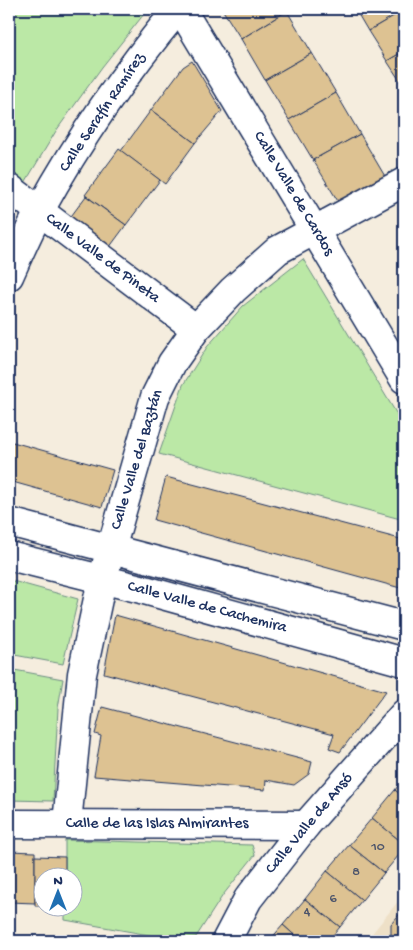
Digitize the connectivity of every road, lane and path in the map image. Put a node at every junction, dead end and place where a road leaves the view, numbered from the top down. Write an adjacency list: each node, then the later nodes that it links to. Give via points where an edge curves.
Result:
1 (179, 9): 4 (street, Calle Serafín Ramírez, via 153,38 84,134); 5 (street, Calle Valle de Cardos)
2 (404, 182): 5 (street, Calle Valle del Baztán)
3 (9, 188): 4 (street, Calle Valle de Pineta)
4 (40, 211): 6 (street, Calle Serafín Ramírez); 7 (street, Calle Valle de Pineta)
5 (314, 229): 7 (street, Calle Valle del Baztán, via 278,250); 8 (street, Calle Valle de Cardos)
6 (9, 276)
7 (196, 329): 10 (street, Calle Valle del Baztán, via 172,363 155,397)
8 (404, 379)
9 (9, 522): 10 (street, Calle Valle de Cachemira)
10 (111, 549): 12 (street, Calle Valle del Baztán); 13 (street, Calle Valle de Cachemira)
11 (9, 556): 12 (street, Calle Valle de Cachemira)
12 (102, 580): 14 (street, Calle Valle de Cachemira); 16 (street, Calle Valle del Baztán, via 82,674)
13 (404, 626)
14 (404, 662)
15 (404, 714): 18 (street, Calle Valle de Ansó)
16 (67, 823): 17 (street, Calle de las Islas Almirantes); 18 (street, Calle de las Islas Almirantes)
17 (9, 824)
18 (306, 825): 19 (street, Calle Valle de Ansó, via 248,899)
19 (226, 941)

